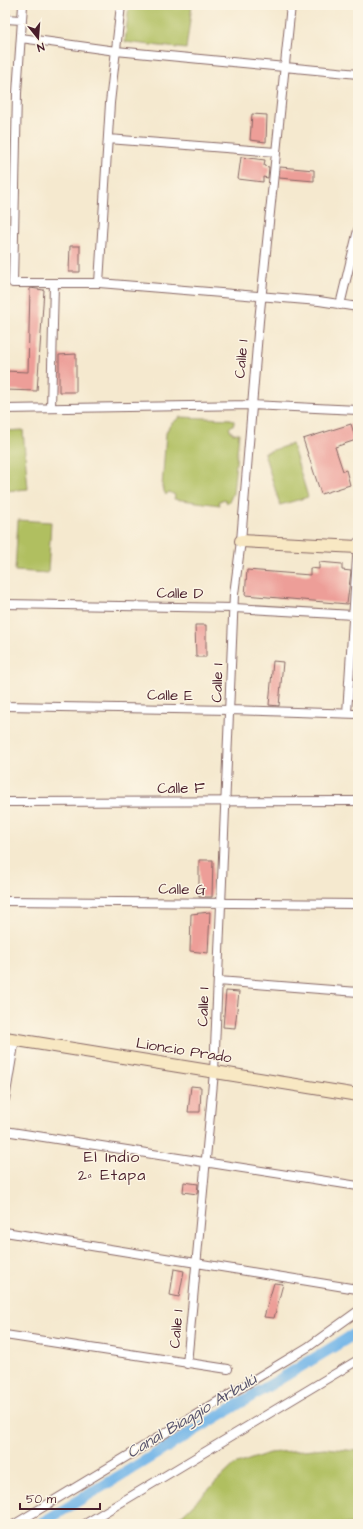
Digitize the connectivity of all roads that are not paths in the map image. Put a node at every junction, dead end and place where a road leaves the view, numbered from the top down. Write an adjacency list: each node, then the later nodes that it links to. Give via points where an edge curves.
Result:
1 (24, 5): 5 (street)
2 (121, 5): 7 (street)
3 (291, 5): 8 (street, Calle 1)
4 (5, 20): 5 (street)
5 (22, 20): 6 (street)
6 (20, 38): 7 (street); 13 (street, via 13,283)
7 (116, 51): 8 (street); 10 (street)
8 (285, 67): 9 (street); 11 (street, Calle 1)
9 (358, 74)
10 (108, 139): 11 (street); 14 (street)
11 (276, 152): 15 (street, Calle 1)
12 (358, 230): 16 (street)
13 (54, 283): 14 (street); 20 (street)
14 (99, 283): 15 (street)
15 (261, 296): 16 (street); 18 (street, Calle 1)
16 (340, 305): 17 (street)
17 (358, 307)
18 (251, 406): 20 (street); 21 (street); 22 (street, Calle 1)
19 (5, 408): 20 (street)
20 (51, 408)
21 (358, 410)
22 (241, 541): 23 (street); 25 (street, Calle 1)
23 (358, 545): 26 (street)
24 (5, 604): 25 (street, Calle D)
25 (234, 608): 26 (street, Calle D); 28 (street, Calle 1)
26 (353, 615): 29 (street)
27 (5, 706): 28 (street, Calle E)
28 (230, 710): 29 (street, Calle E); 33 (street, Calle 1)
29 (348, 713): 30 (street, Calle E)
30 (358, 714)
31 (358, 801): 33 (street, Calle F)
32 (5, 802): 33 (street, Calle F)
33 (226, 802): 35 (street, Calle 1)
34 (5, 901): 35 (street, Calle G)
35 (222, 903): 36 (street, Calle G); 37 (street, Calle 1)
36 (358, 904)
37 (218, 980): 38 (street); 40 (street, Calle 1)
38 (358, 992)
39 (10, 1038): 40 (street, Lioncio Prado); 42 (street)
40 (214, 1072): 41 (street, Lioncio Prado); 44 (street, Calle 1)
41 (358, 1095)
42 (5, 1099)
43 (5, 1131): 44 (street)
44 (206, 1161): 45 (street); 47 (street, Calle 1)
45 (358, 1186)
46 (5, 1232): 47 (street)
47 (196, 1262): 48 (street); 52 (street, Calle 1)
48 (357, 1289)
49 (358, 1311): 54 (street, via 308,1347)
50 (5, 1335): 52 (street)
51 (358, 1360): 55 (street)
52 (187, 1364): 53 (street)
53 (228, 1369)
54 (15, 1524)
55 (85, 1524)

